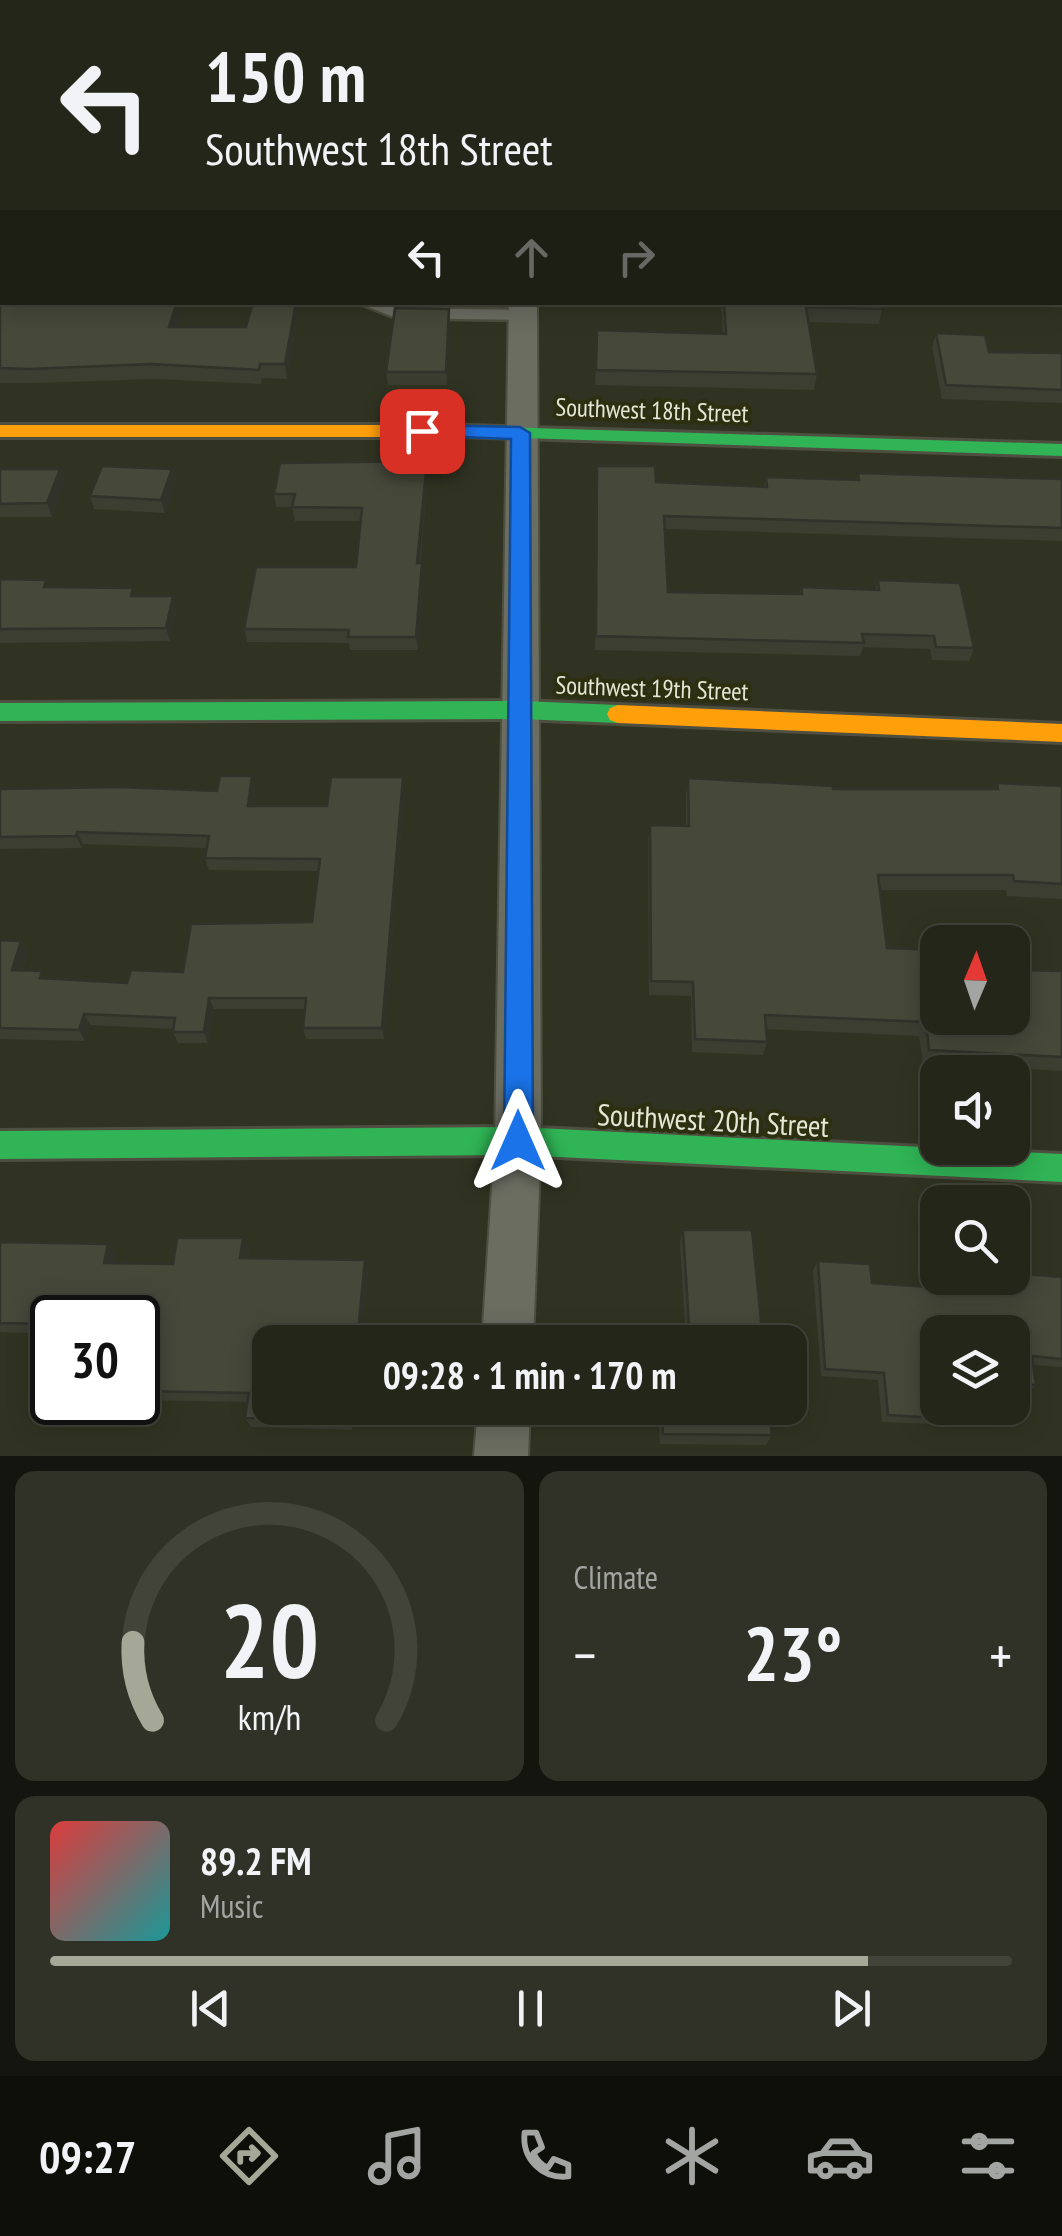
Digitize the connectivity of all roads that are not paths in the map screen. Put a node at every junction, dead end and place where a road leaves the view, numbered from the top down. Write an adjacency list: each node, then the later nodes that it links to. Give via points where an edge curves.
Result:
1 (372, 305): 2 (lane, via 396,313)
2 (523, 309): 4 (street)
3 (0, 431): 4 (street, Southwest 18th Street)
4 (520, 433): 5 (street, Southwest 18th Street); 6 (street)
5 (1062, 450)
6 (521, 710): 7 (street, Southwest 19th Street); 8 (street, Southwest 19th Street); 9 (street)
7 (0, 712)
8 (1062, 732)
9 (518, 1141): 10 (street, Southwest 20th Street); 11 (street, Southwest 20th Street); 12 (street)
10 (0, 1145)
11 (1062, 1168)
12 (508, 1325)
13 (503, 1425): 14 (street)
14 (501, 1456)

